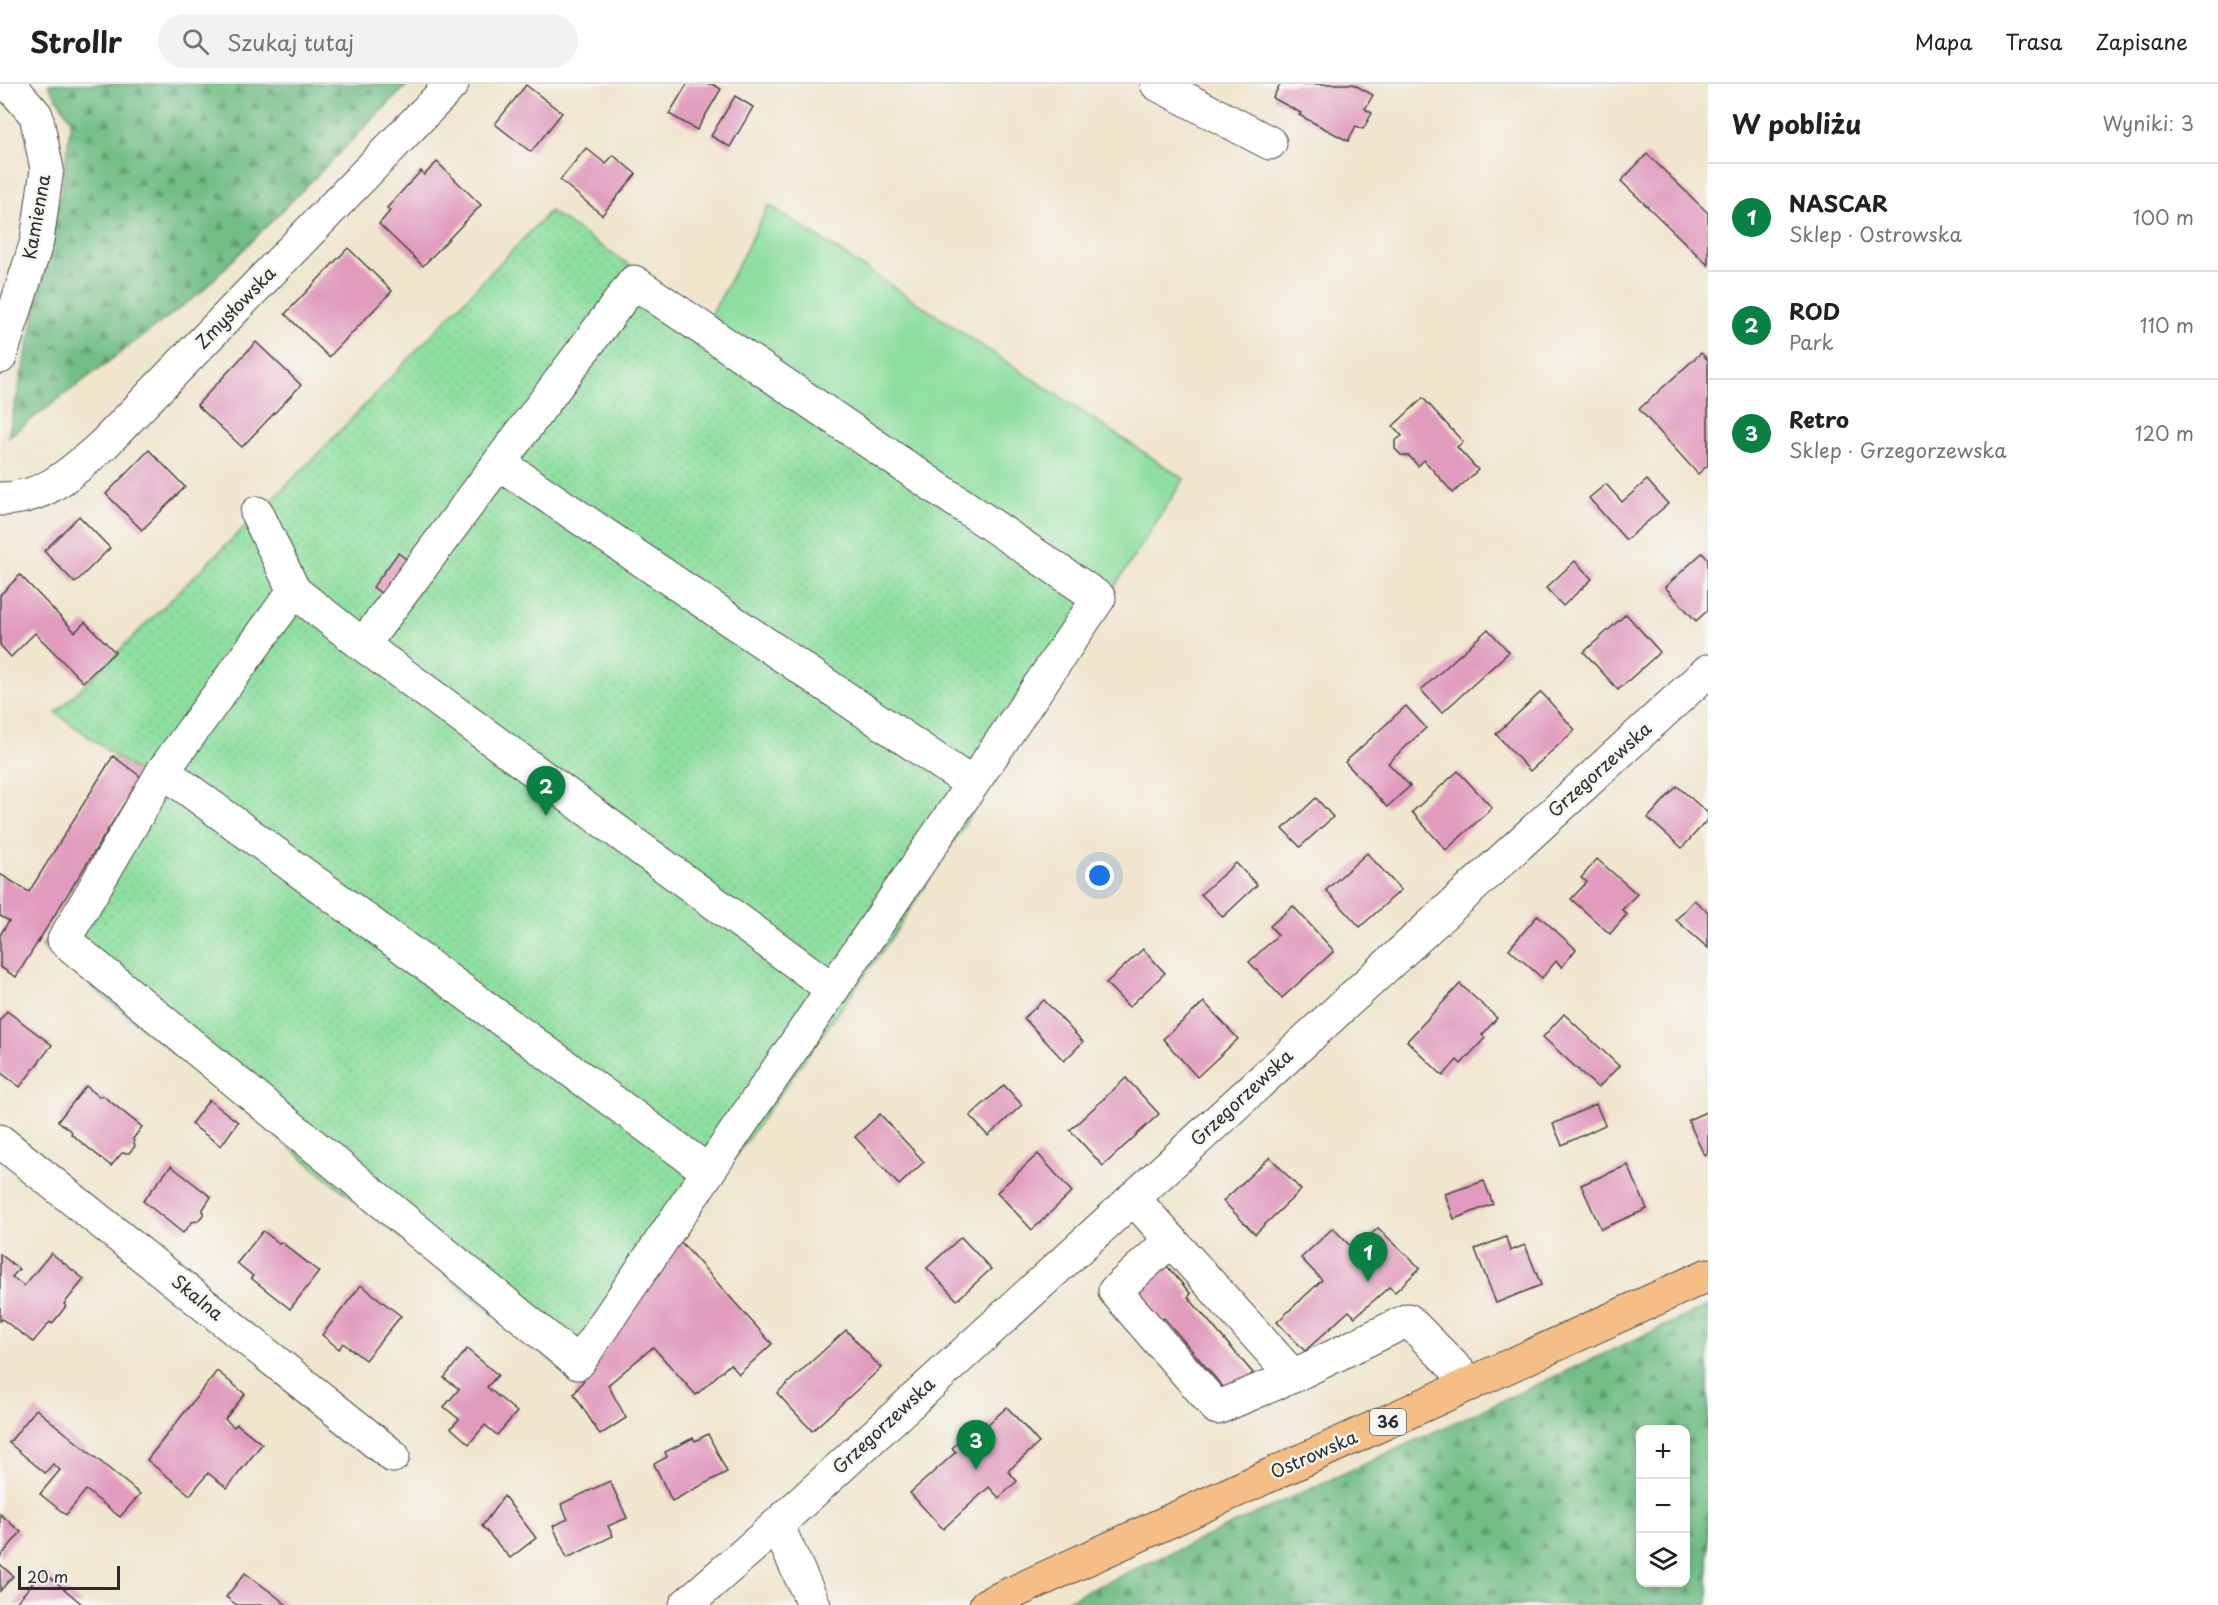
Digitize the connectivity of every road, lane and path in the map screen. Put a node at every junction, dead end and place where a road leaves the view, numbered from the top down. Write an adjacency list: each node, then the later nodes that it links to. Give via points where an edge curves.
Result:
1 (9, 84): 5 (street, Kamienna, via 36,115 47,169 37,241)
2 (452, 84): 7 (street, Zmysłowska, via 103,445 42,492)
3 (1157, 84): 4 (street)
4 (1270, 143)
5 (0, 357)
6 (499, 463): 10 (street); 13 (street); 13 (street, via 634,282 1099,598)
7 (0, 499)
8 (257, 513): 9 (street)
9 (294, 591): 10 (street); 12 (street)
10 (363, 645): 14 (street)
11 (1708, 671): 17 (street, Grzegorzewska)
12 (163, 771): 16 (street); 16 (street, via 64,940 578,1363)
13 (972, 784): 14 (street)
14 (832, 989): 16 (street)
15 (0, 1140): 22 (street, Skalna)
16 (708, 1171)
17 (1133, 1198): 18 (street); 23 (street, Grzegorzewska)
18 (1171, 1240): 20 (street); 20 (street, via 1114,1291 1217,1408)
19 (1708, 1275): 21 (main road, Ostrowska / 36)
20 (1293, 1376): 21 (street, via 1408,1320)
21 (1471, 1384): 26 (main road, Ostrowska / 36)
22 (393, 1456)
23 (777, 1525): 24 (street, Grzegorzewska); 25 (street)
24 (686, 1605)
25 (814, 1605)
26 (986, 1605)

